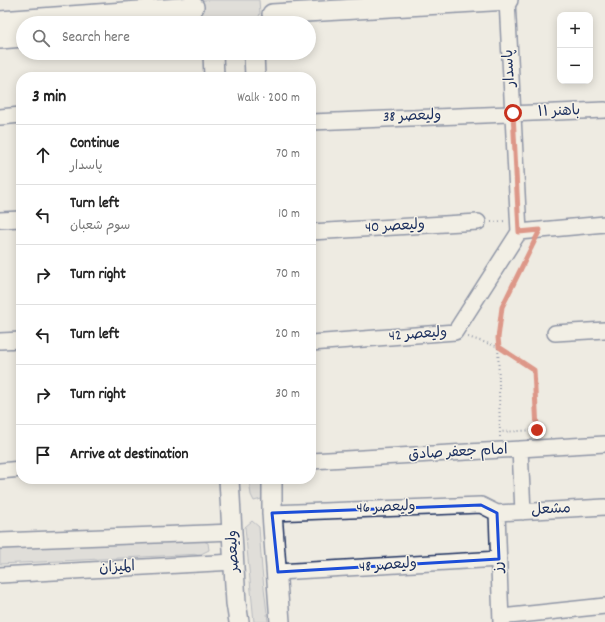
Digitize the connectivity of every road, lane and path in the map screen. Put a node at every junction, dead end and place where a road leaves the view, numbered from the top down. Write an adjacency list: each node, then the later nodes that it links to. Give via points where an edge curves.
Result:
1 (507, 0): 3 (main road); 14 (street, پاسدار)
2 (195, 10): 4 (main road)
3 (271, 12)
4 (78, 16)
5 (16, 19): 6 (main road)
6 (0, 20)
7 (16, 38): 8 (main road)
8 (0, 39)
9 (213, 60): 11 (main road)
10 (254, 60): 12 (main road)
11 (214, 72)
12 (255, 72)
13 (605, 110): 14 (street, باهنر ۱۱)
14 (513, 113): 17 (street, ولیعصر 38); 22 (street, پاسدار)
15 (16, 115): 16 (street)
16 (0, 117)
17 (316, 122)
18 (16, 219): 19 (street)
19 (0, 220)
20 (478, 222): 22 (path); 24 (street, ولیعصر 40)
21 (605, 224): 23 (street)
22 (519, 226): 23 (street); 26 (street, ولیعصر 42)
23 (540, 230): 31 (path, via 502,307)
24 (316, 232)
25 (605, 330): 27 (street)
26 (455, 332): 30 (street, ولیعصر 42); 31 (path)
27 (555, 333)
28 (16, 340): 29 (street)
29 (0, 341)
30 (316, 343)
31 (499, 347): 32 (path); 32 (path, via 534,370 537,430)
32 (500, 432): 35 (path)
33 (605, 444): 34 (street, امام جعفر صادق)
34 (520, 449): 35 (street, امام جعفر صادق); 43 (street)
35 (501, 450): 36 (street, امام جعفر صادق)
36 (316, 461)
37 (16, 469): 38 (street)
38 (0, 471)
39 (229, 484): 45 (main road, ولیعصر)
40 (272, 484): 42 (main road)
41 (605, 508): 43 (street, مشعل)
42 (272, 512): 44 (street, ولیعصر 46, via 481,505); 49 (main road)
43 (524, 512): 44 (street, مشعل)
44 (497, 513): 47 (street, رز)
45 (233, 532): 46 (street); 48 (main road, ولیعصر)
46 (0, 541)
47 (499, 559): 49 (street, ولیعصر 48); 52 (street, رز)
48 (234, 562): 50 (street, المیزان); 53 (main road, ولیعصر)
49 (278, 572): 54 (main road)
50 (0, 575)
51 (605, 606): 52 (street)
52 (501, 619)
53 (238, 622)
54 (280, 622)

